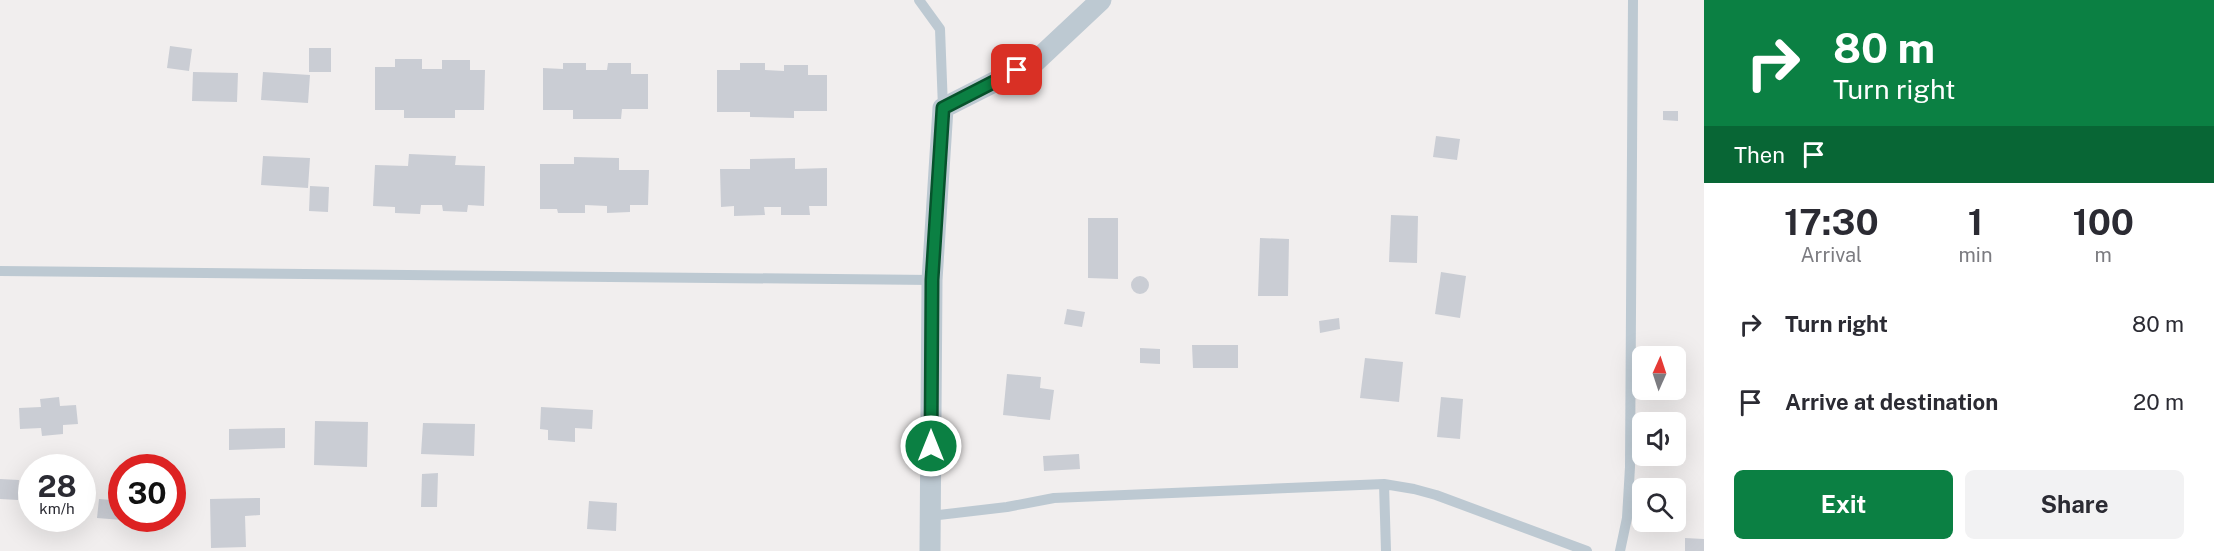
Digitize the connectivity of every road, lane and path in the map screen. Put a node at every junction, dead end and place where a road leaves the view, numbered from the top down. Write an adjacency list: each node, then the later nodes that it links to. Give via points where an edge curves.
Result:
1 (919, 0): 4 (lane, via 940,29)
2 (1101, 0): 4 (street, via 1036,61)
3 (1633, 0): 12 (lane, via 1630,467 1627,518)
4 (943, 108): 6 (street)
5 (0, 271): 6 (lane)
6 (932, 280): 8 (street)
7 (1384, 484): 8 (lane, via 1054,498); 10 (lane); 11 (lane, via 1445,498)
8 (930, 516): 9 (street)
9 (930, 551)
10 (1386, 551)
11 (1587, 551)
12 (1620, 551)

